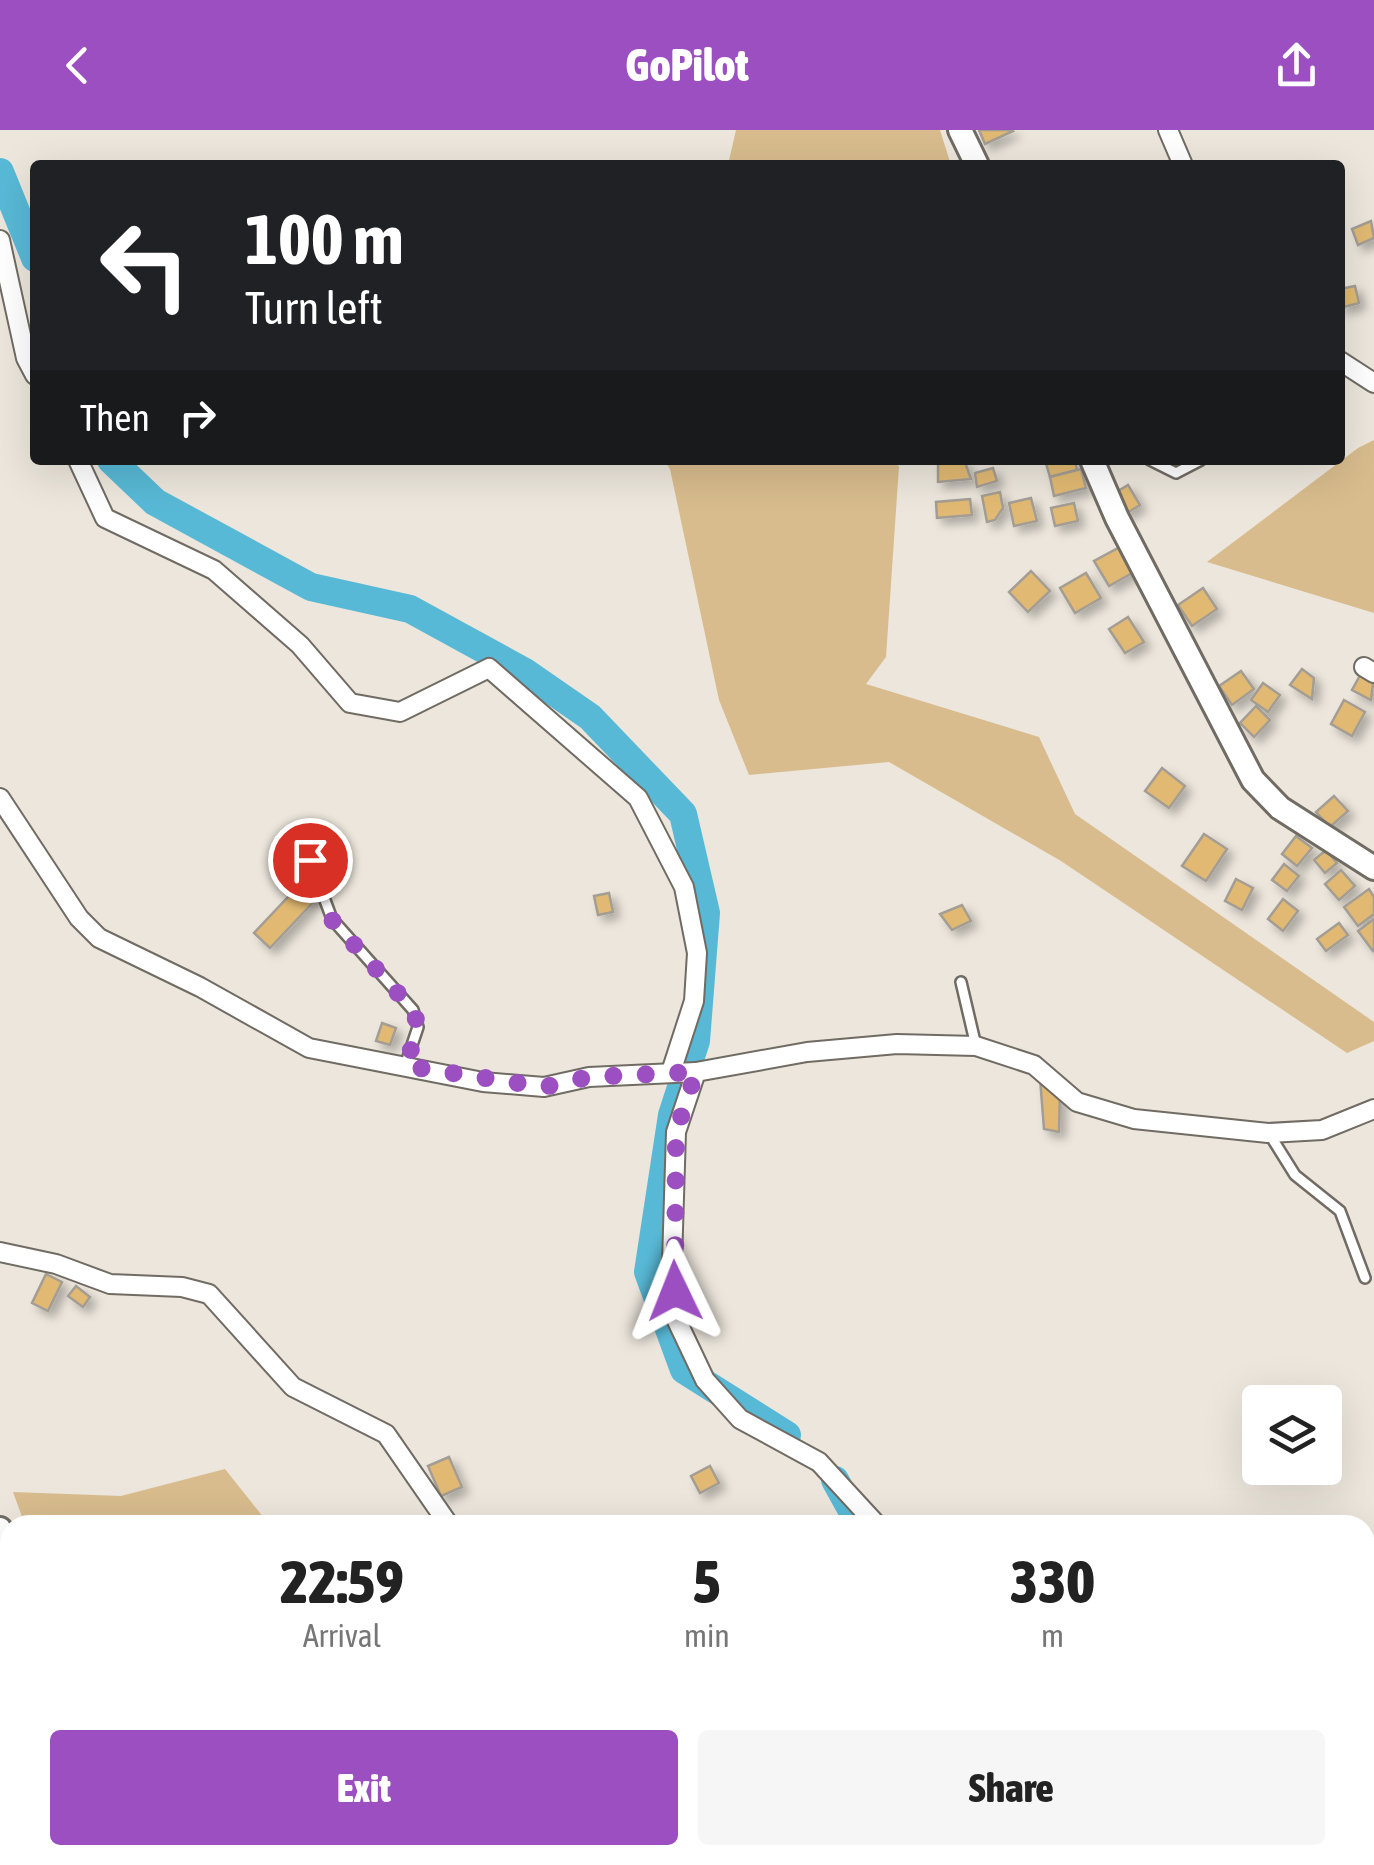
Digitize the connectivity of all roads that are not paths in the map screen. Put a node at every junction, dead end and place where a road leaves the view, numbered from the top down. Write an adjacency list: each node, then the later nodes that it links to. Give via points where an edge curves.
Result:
1 (960, 130): 3 (street)
2 (1168, 130): 4 (street)
3 (975, 160)
4 (1180, 160)
5 (0, 240): 7 (street)
6 (1345, 364): 8 (street)
7 (30, 366)
8 (1374, 384)
9 (80, 465): 19 (street, via 104,518 214,570 300,645 350,704 400,712 489,668 638,798 684,886 697,952)
10 (1094, 465): 15 (street, via 1252,780 1280,808)
11 (1159, 465): 12 (lane, via 1176,474)
12 (1192, 465)
13 (0, 798): 18 (street, via 99,938 309,1048)
14 (310, 860): 18 (lane, via 332,920 413,1010 418,1026)
15 (1374, 868)
16 (961, 982): 17 (lane)
17 (976, 1046): 19 (street, via 861,1047); 21 (street, via 1034,1065 1077,1102 1101,1110)
18 (406, 1066): 19 (street, via 544,1087 589,1077)
19 (684, 1072): 25 (street, via 672,1262 677,1321 705,1380 740,1419 819,1462)
20 (1374, 1109): 21 (street, via 1322,1130)
21 (1268, 1133): 23 (lane, via 1295,1175 1340,1212)
22 (0, 1252): 24 (street, via 110,1284 182,1286 208,1294 294,1387 386,1434)
23 (1366, 1278)
24 (443, 1515)
25 (868, 1515)

